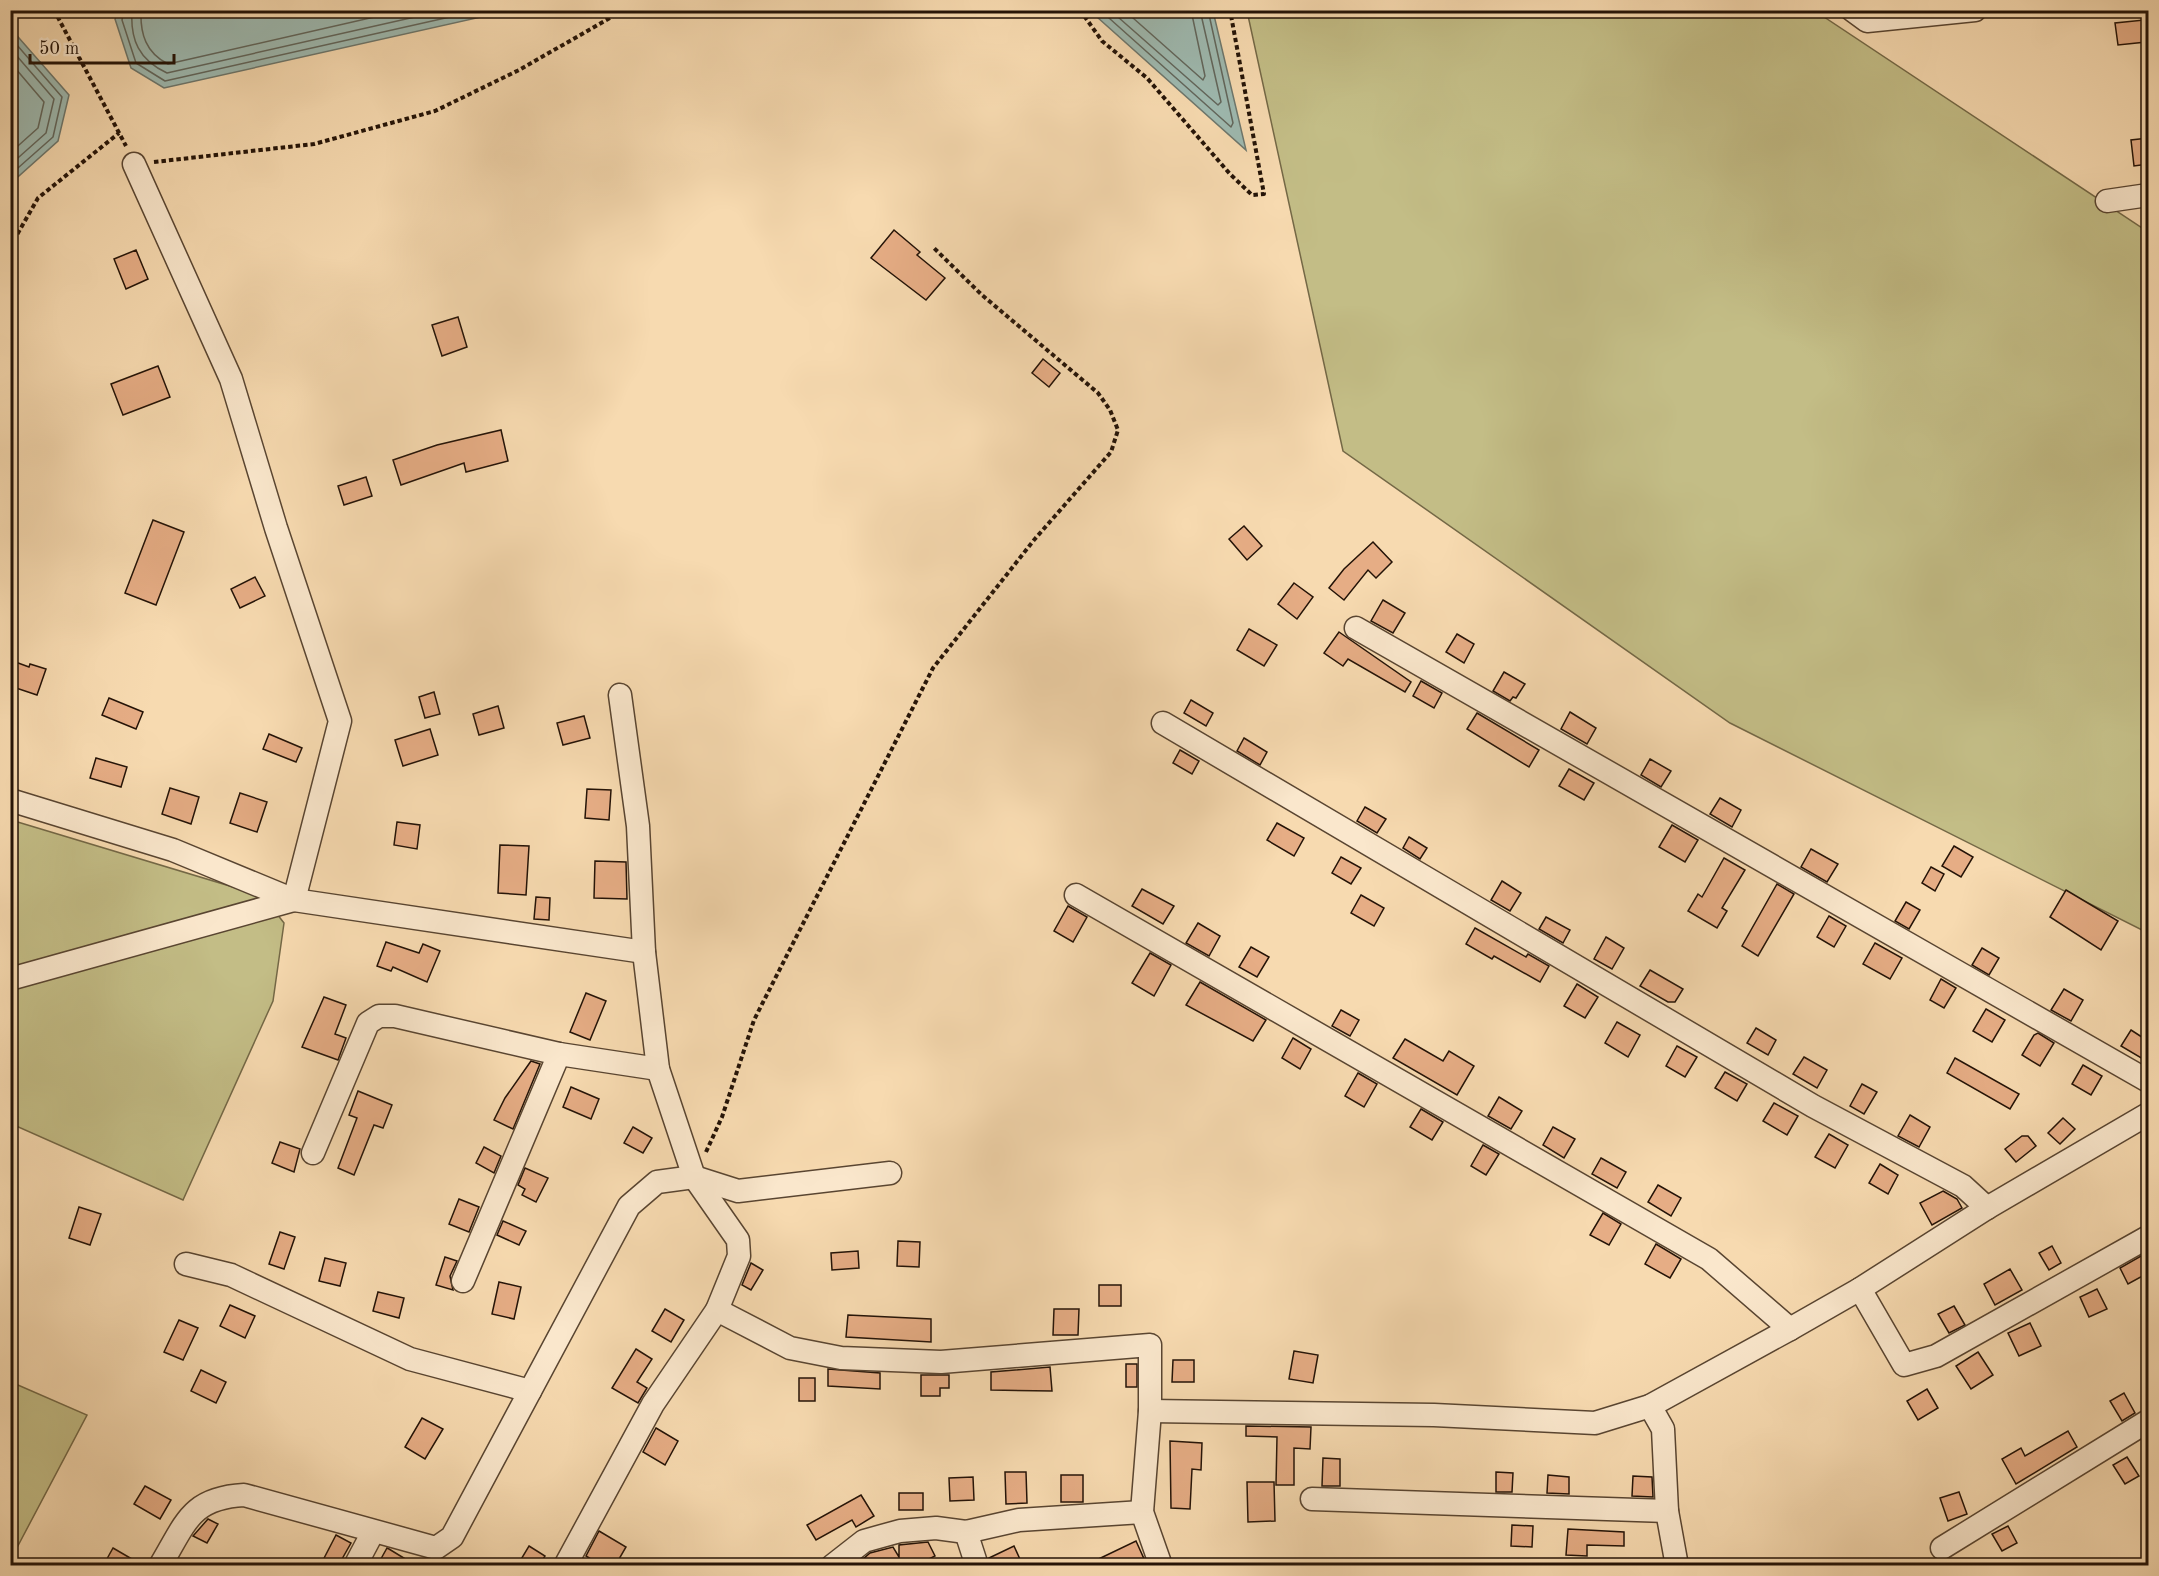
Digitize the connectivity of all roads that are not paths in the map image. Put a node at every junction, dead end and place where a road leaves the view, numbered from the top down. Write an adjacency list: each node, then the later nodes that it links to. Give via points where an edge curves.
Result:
1 (1852, 10): 2 (street, via 1867,21)
2 (1975, 10)
3 (135, 164): 11 (street, via 231,379 340,721)
4 (2148, 195): 5 (street)
5 (2107, 201)
6 (1356, 627): 16 (street)
7 (620, 695): 12 (street, via 638,826)
8 (1163, 723): 21 (street, via 1814,1106 1963,1186)
9 (10, 800): 11 (street, via 173,850)
10 (1076, 895): 27 (street, via 1709,1258)
11 (294, 900): 12 (street); 13 (street)
12 (644, 952): 15 (street)
13 (10, 979)
14 (559, 1054): 15 (street); 18 (street, via 395,1016 379,1016 368,1023); 24 (street)
15 (658, 1069): 20 (street)
16 (2148, 1081)
17 (2148, 1114): 21 (street)
18 (313, 1153)
19 (890, 1173): 20 (street, via 738,1191)
20 (694, 1177): 26 (street, via 738,1240 739,1256); 28 (street, via 657,1182 629,1206)
21 (1987, 1208): 25 (street)
22 (2148, 1237): 25 (street, via 1936,1356 1904,1365)
23 (186, 1264): 28 (street, via 231,1275 410,1359)
24 (463, 1281)
25 (1860, 1290): 27 (street)
26 (717, 1310): 30 (street, via 790,1348 841,1358 941,1362 1150,1345); 41 (street, via 653,1404)
27 (1790, 1329): 29 (street)
28 (530, 1391): 38 (street)
29 (1650, 1406): 30 (street, via 1595,1423 1434,1415); 33 (street, via 1663,1429)
30 (1150, 1411): 34 (street)
31 (2148, 1421): 37 (street)
32 (1312, 1499): 33 (street)
33 (1667, 1511): 45 (street)
34 (1142, 1512): 36 (street, via 1019,1520); 44 (street)
35 (373, 1532): 38 (street); 39 (street, via 244,1495 219,1497 192,1512); 40 (street)
36 (966, 1532): 42 (street, via 936,1527 900,1531 864,1541); 43 (street)
37 (1942, 1548)
38 (441, 1557)
39 (160, 1566)
40 (355, 1566)
41 (565, 1566)
42 (832, 1566)
43 (977, 1566)
44 (1161, 1566)
45 (1677, 1566)

